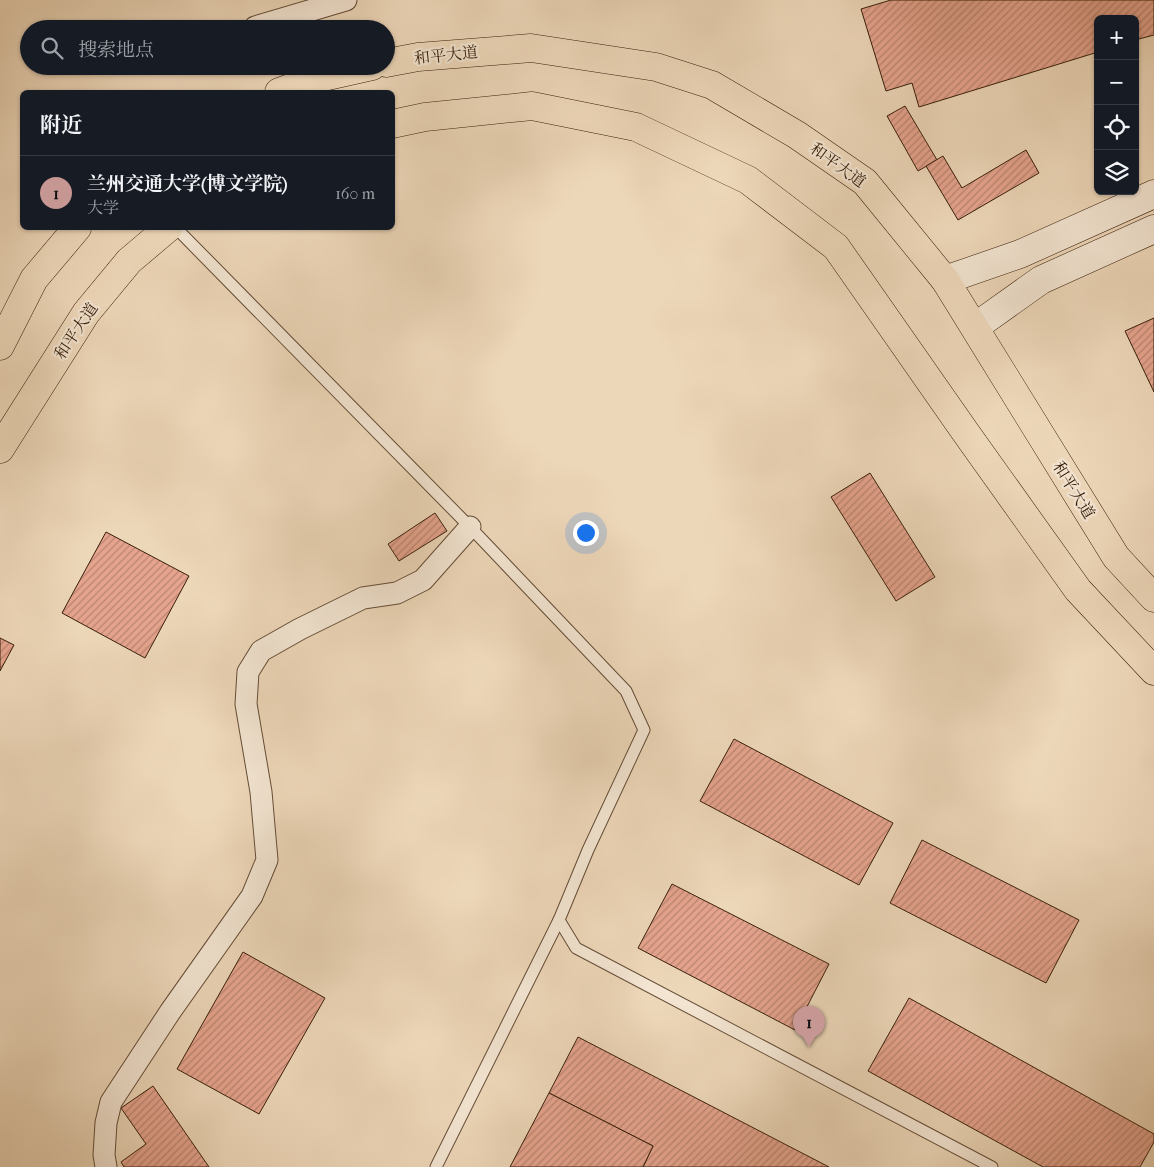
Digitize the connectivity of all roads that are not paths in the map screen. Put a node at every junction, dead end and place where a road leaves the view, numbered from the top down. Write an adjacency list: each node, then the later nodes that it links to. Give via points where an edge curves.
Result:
1 (346, 0): 2 (street)
2 (279, 20)
3 (395, 61): 12 (highway, 和平大道, via 418,56 531,48 656,66 712,85 797,135 865,182)
4 (332, 75): 5 (highway)
5 (284, 90)
6 (395, 123): 18 (highway, via 425,117 532,106 636,127 748,180 836,247 1078,590)
7 (1154, 194): 12 (main road, via 1020,254)
8 (1154, 229): 13 (main road, via 1041,280)
9 (75, 230): 14 (highway, via 34,279)
10 (166, 230): 15 (highway, 和平大道, via 129,262 86,313)
11 (178, 230): 16 (lane)
12 (945, 280): 13 (highway, 和平大道)
13 (975, 327): 17 (highway, 和平大道, via 1116,557)
14 (0, 346)
15 (0, 449)
16 (470, 527): 19 (lane, via 626,691 644,730); 20 (street, via 423,580 397,593 363,598 300,629 261,651 248,672 246,704 261,792 267,860 252,896 111,1102 106,1123)
17 (1154, 598)
18 (1154, 671)
19 (559, 920): 21 (lane); 22 (lane, via 576,948)
20 (106, 1167)
21 (436, 1167)
22 (992, 1167)

